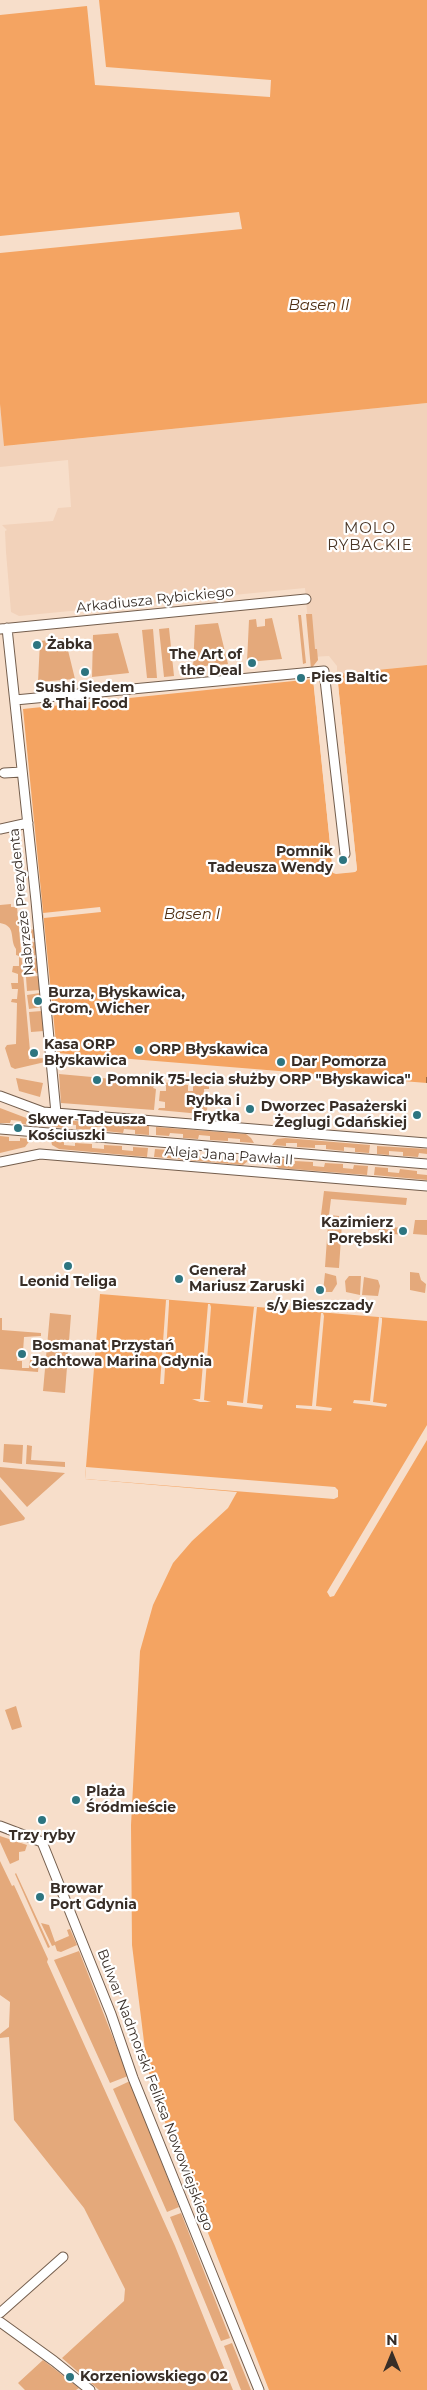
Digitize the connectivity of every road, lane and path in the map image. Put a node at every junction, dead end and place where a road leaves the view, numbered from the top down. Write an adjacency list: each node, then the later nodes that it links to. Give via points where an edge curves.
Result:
1 (306, 599): 2 (street, Arkadiusza Rybickiego)
2 (3, 628): 3 (street, Nabrzeże Prezydenta)
3 (15, 700): 4 (street, Nabrzeże Prezydenta); 8 (street, via 324,671)
4 (22, 772): 5 (street); 6 (street, Nabrzeże Prezydenta)
5 (4, 773)
6 (28, 823): 7 (street); 10 (street, Nabrzeże Prezydenta)
7 (0, 829)
8 (345, 854)
9 (0, 1096): 10 (street, Aleja Jana Pawła II, via 44,1112)
10 (56, 1113): 12 (street, Aleja Jana Pawła II)
11 (0, 1129): 14 (street)
12 (427, 1144)
13 (0, 1162): 15 (street, Aleja Jana Pawła II, via 40,1154)
14 (427, 1164)
15 (427, 1186)
16 (0, 1826): 21 (street, Bulwar Nadmorski Feliksa Nowowiejskiego, via 42,1842)
17 (62, 2257): 18 (street)
18 (0, 2313)
19 (0, 2322): 20 (street)
20 (90, 2390)
21 (259, 2390)

